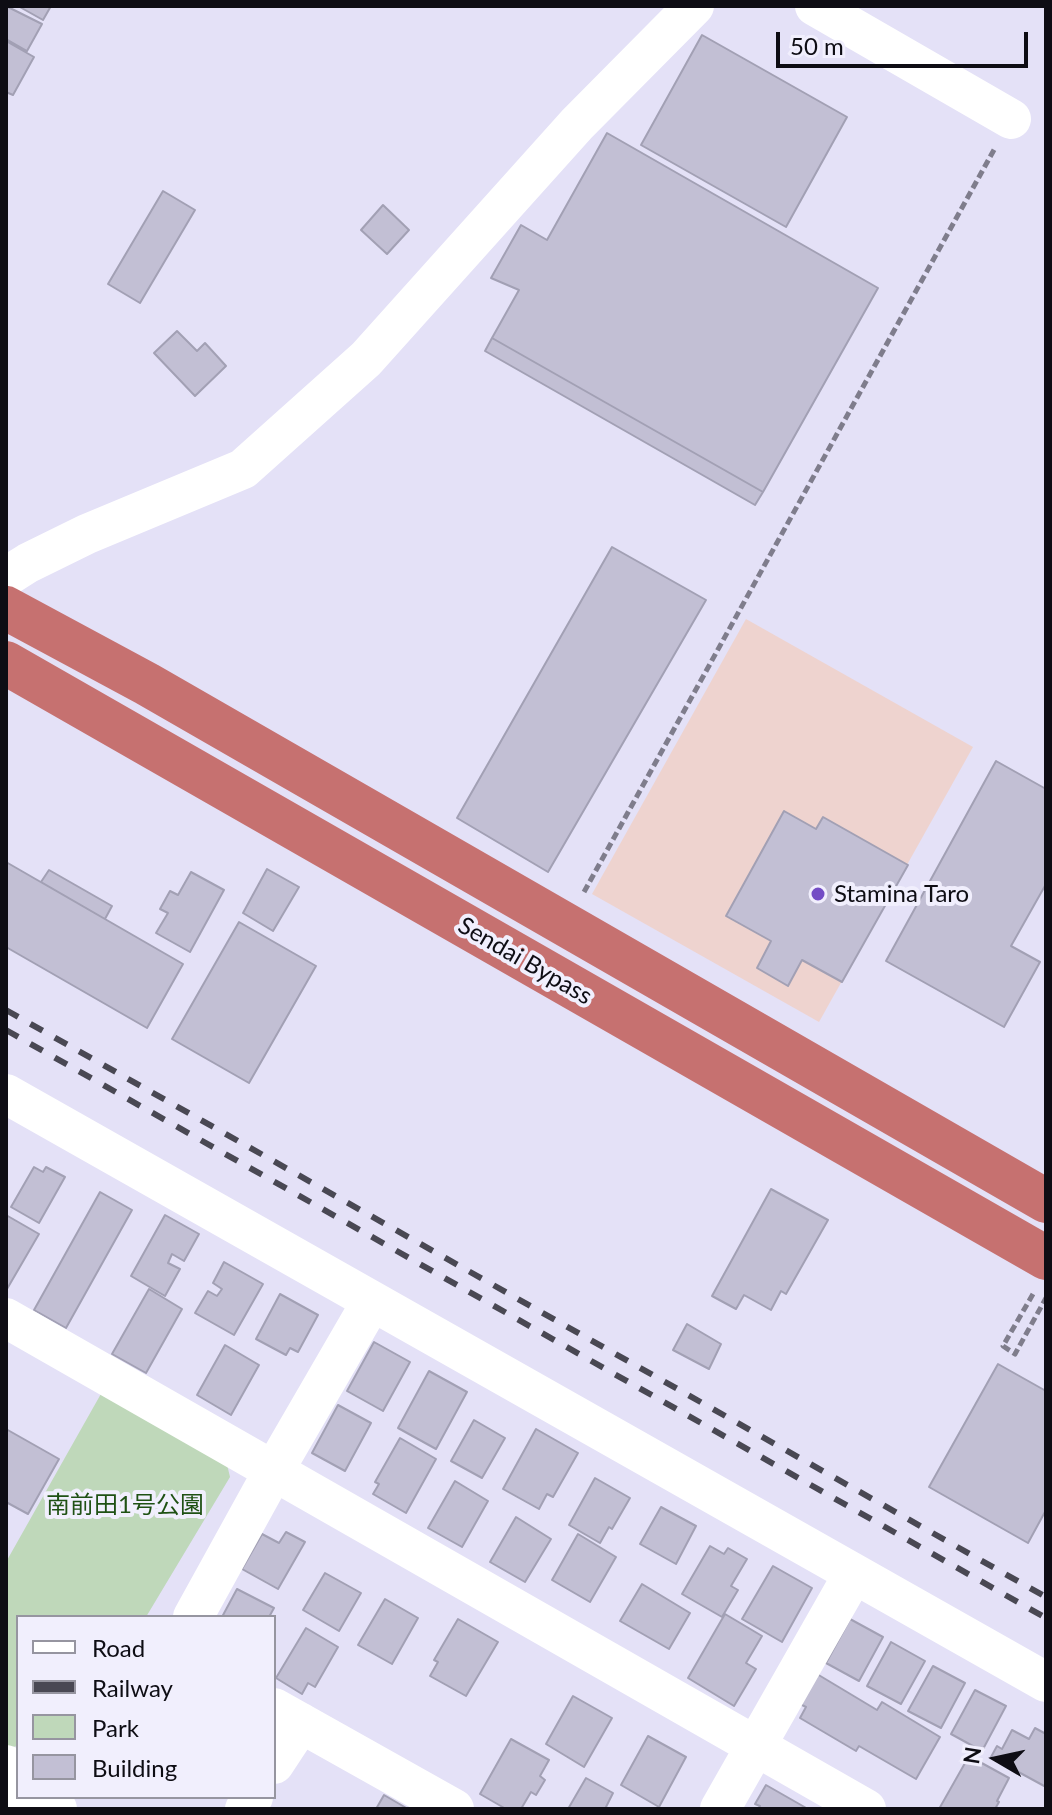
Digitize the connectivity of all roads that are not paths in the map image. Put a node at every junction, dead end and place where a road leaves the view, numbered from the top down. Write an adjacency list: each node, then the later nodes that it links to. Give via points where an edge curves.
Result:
1 (694, 6): 4 (street, via 567,136 366,359 243,469 87,534)
2 (815, 6): 3 (street)
3 (1011, 119)
4 (6, 577)
5 (6, 608): 8 (highway)
6 (6, 663): 9 (highway, Sendai Bypass)
7 (6, 1094): 10 (street)
8 (1046, 1201)
9 (1042, 1271)
10 (372, 1301): 12 (street); 13 (street)
11 (6, 1318): 12 (street)
12 (273, 1472): 14 (street); 17 (street)
13 (853, 1575): 15 (street); 17 (street)
14 (194, 1615)
15 (1046, 1682)
16 (287, 1715): 18 (street); 19 (street)
17 (754, 1747): 20 (street); 21 (street)
18 (276, 1756)
19 (454, 1809)
20 (720, 1809)
21 (866, 1809)

